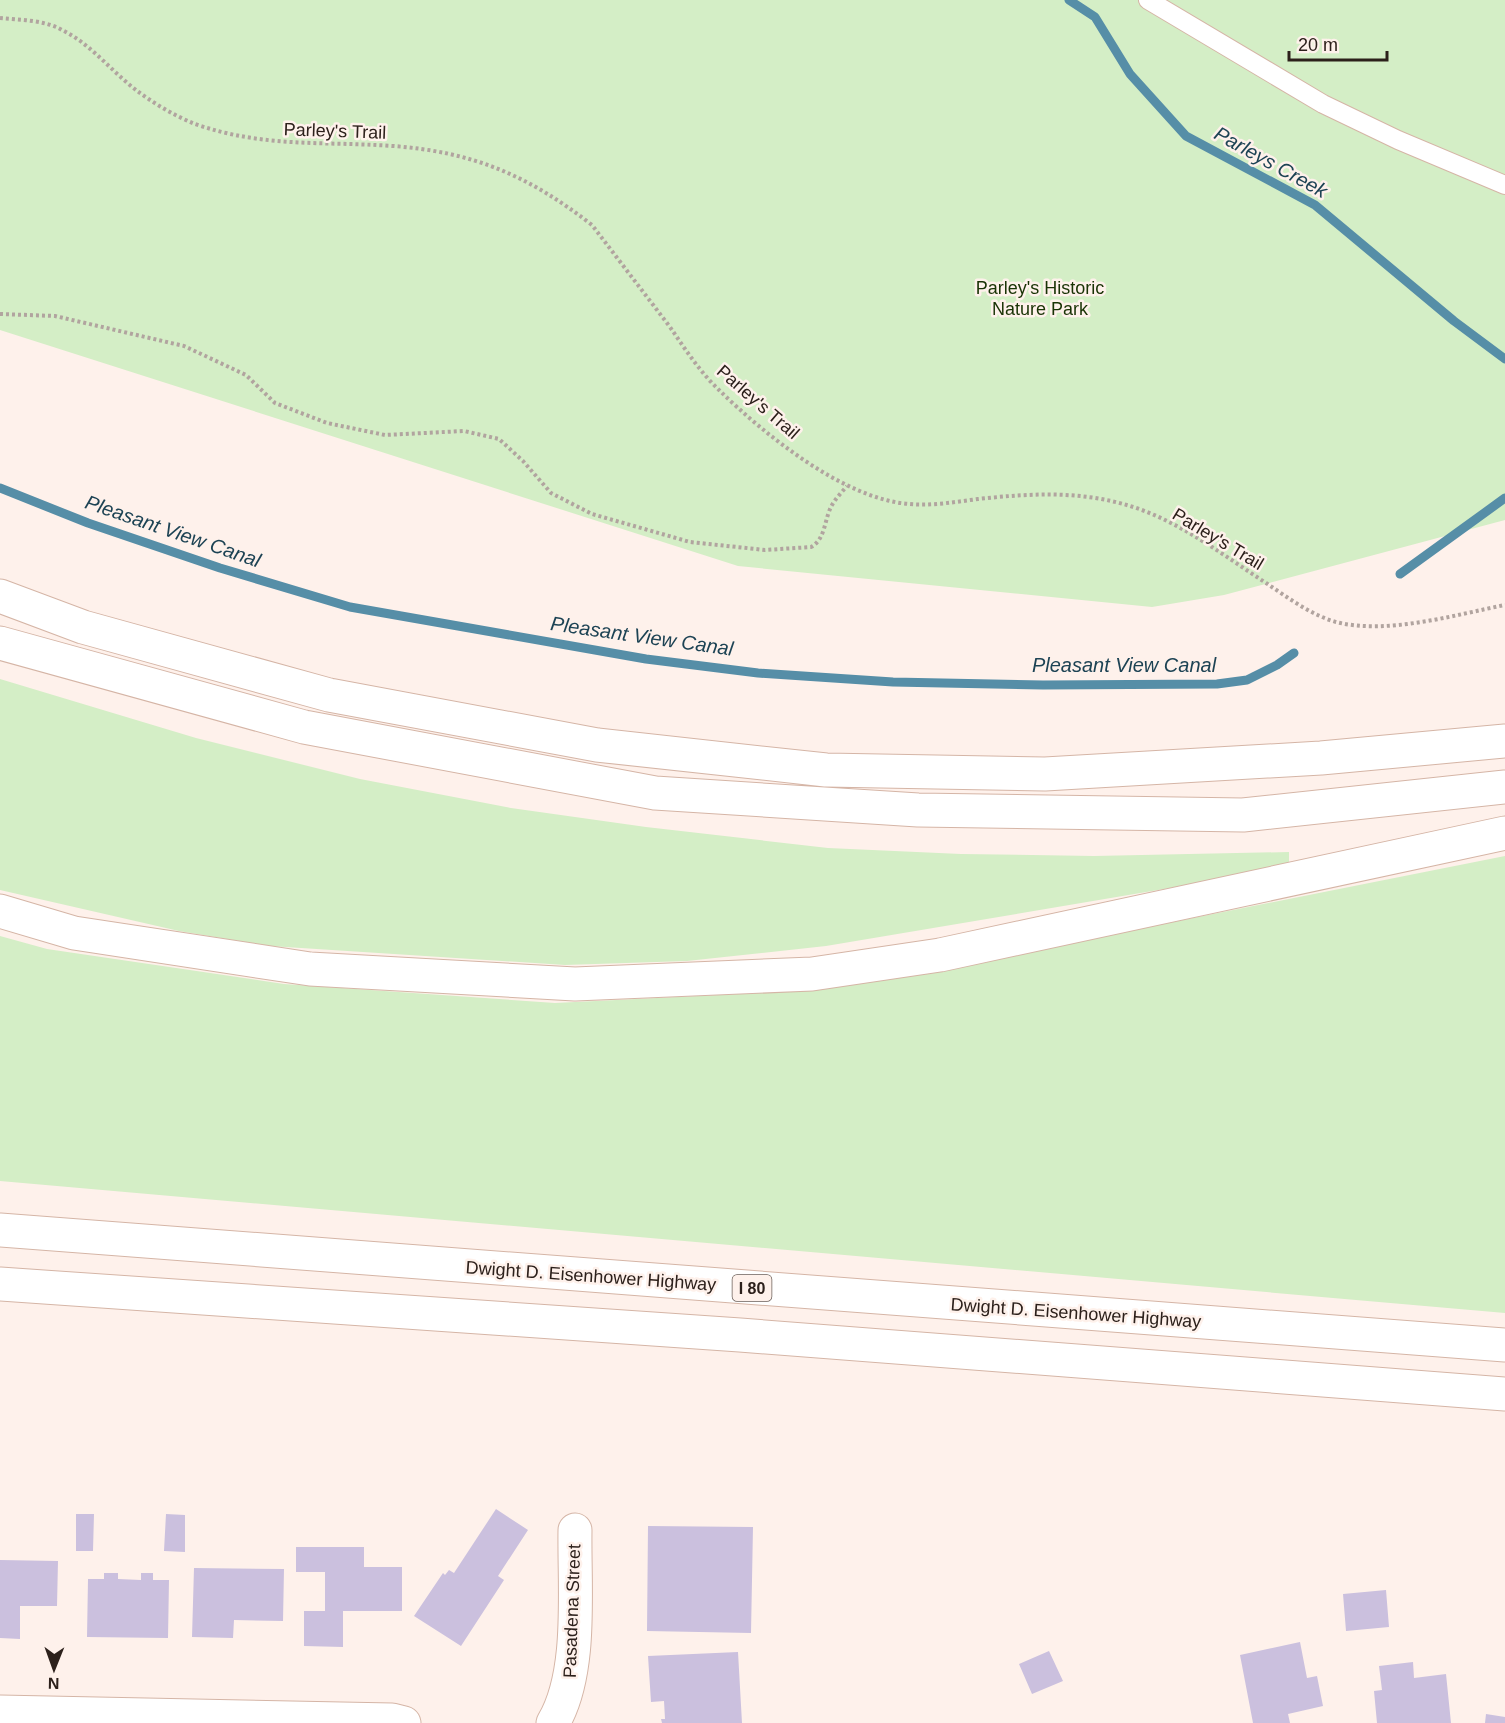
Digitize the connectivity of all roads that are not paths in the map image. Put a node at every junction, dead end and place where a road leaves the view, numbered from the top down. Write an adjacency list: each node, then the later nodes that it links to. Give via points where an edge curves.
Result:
1 (1148, 0): 2 (lane, via 1323,104)
2 (1505, 185)
3 (0, 596): 5 (main road, via 83,627 329,694 597,745 826,770 1045,774 1321,758)
4 (0, 643): 6 (main road, via 304,727 655,793 918,810 1243,815)
5 (1505, 741)
6 (1505, 787)
7 (1505, 833): 8 (main road, via 940,955 812,974 575,984 310,969 74,933)
8 (0, 911)
9 (0, 1230): 11 (main road, Dwight D. Eisenhower Highway / I 80)
10 (0, 1284): 12 (main road, via 740,1335)
11 (1505, 1345)
12 (1505, 1394)
13 (575, 1530): 16 (main road, Pasadena Street, via 572,1662 565,1701)
14 (0, 1712): 15 (main road)
15 (404, 1723)
16 (553, 1723)

